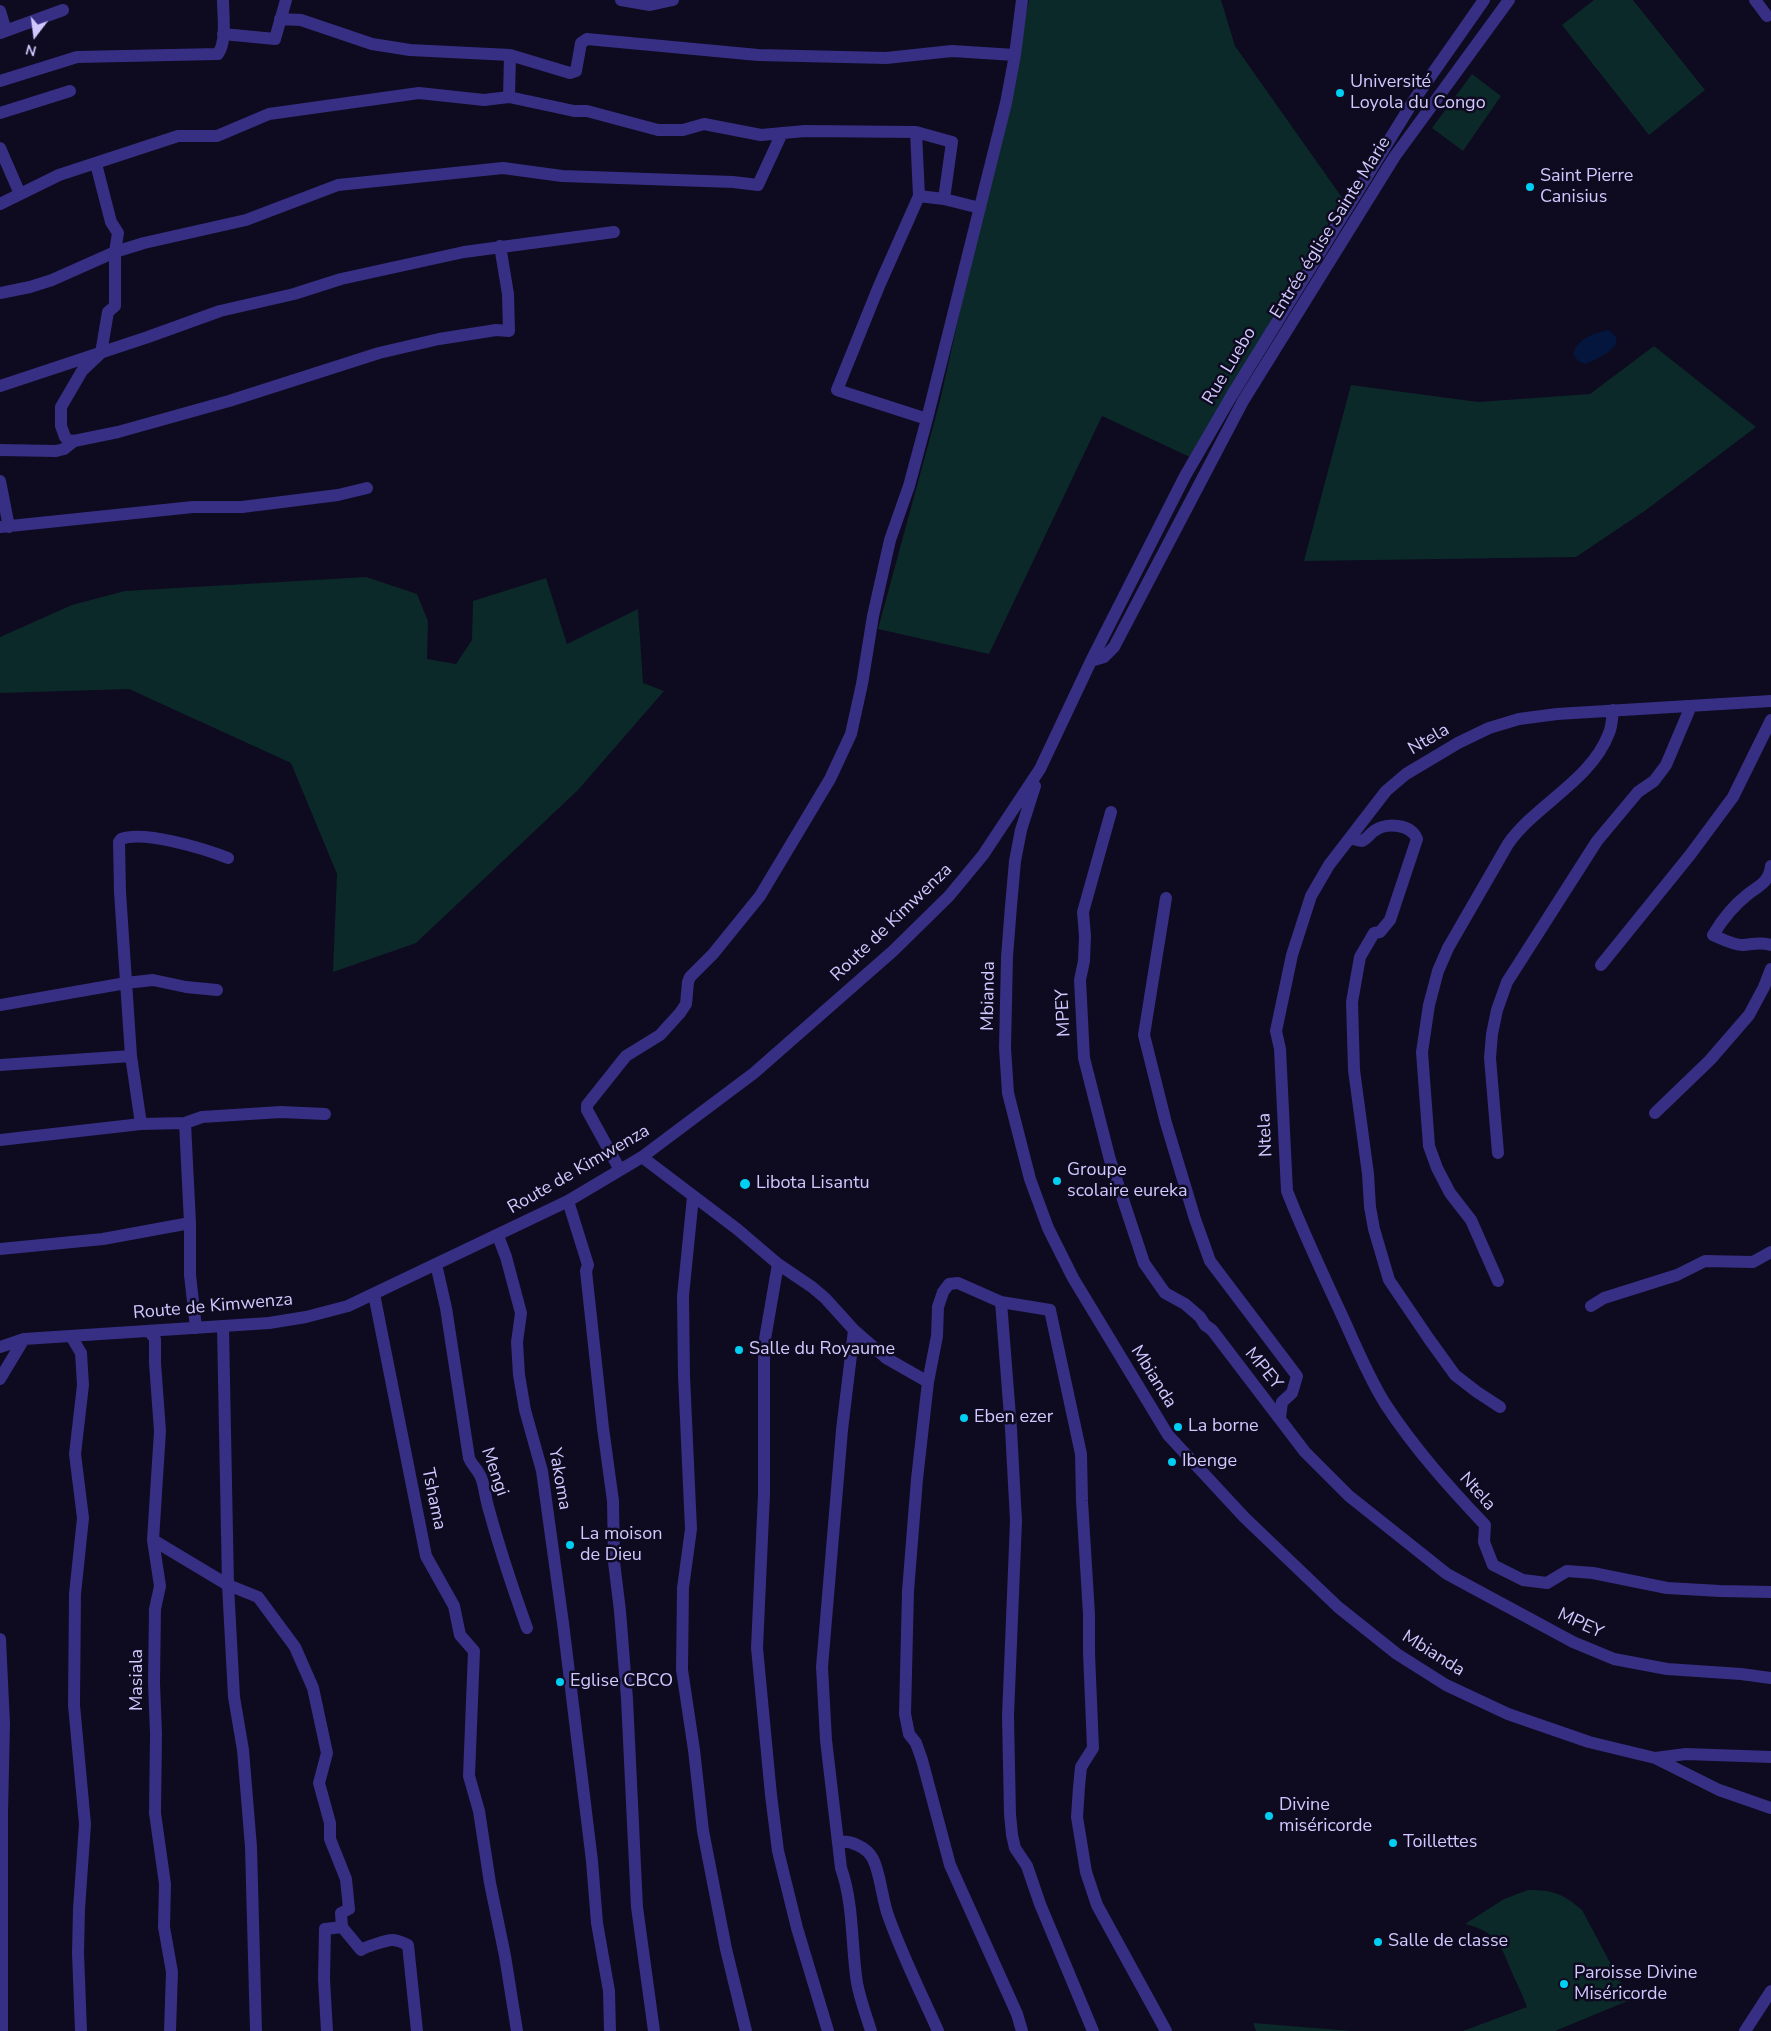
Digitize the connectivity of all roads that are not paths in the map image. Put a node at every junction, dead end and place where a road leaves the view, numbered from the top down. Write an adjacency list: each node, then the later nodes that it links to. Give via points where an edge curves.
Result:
1 (223, 0): 14 (street)
2 (286, 0): 12 (street)
3 (621, 0): 4 (street, via 650,5)
4 (672, 0)
5 (1022, 0): 16 (street)
6 (1484, 0): 42 (street, Rue Luebo, via 1414,100 1232,395 1185,476)
7 (1509, 0): 42 (street, Entrée église Sainte Marie, via 1395,156 1243,401 1114,647 1104,657)
8 (1755, 0): 11 (street)
9 (63, 10): 13 (street)
10 (0, 11): 13 (street)
11 (1767, 16)
12 (280, 19): 14 (street, via 275,39); 15 (street, via 301,20 367,43 400,49)
13 (3, 32)
14 (223, 34): 17 (street, via 220,52 215,54 77,57)
15 (510, 55): 16 (street, via 574,73 582,43 587,38 758,55 886,58 952,51); 19 (street)
16 (1015, 55): 29 (street)
17 (0, 81)
18 (70, 92): 20 (street)
19 (509, 97): 22 (street, via 587,111 658,130 683,130 704,124 753,134); 24 (street, via 484,100 419,93 269,114 221,134 178,136)
20 (0, 113)
21 (916, 132): 22 (street); 26 (street); 27 (street, via 952,142)
22 (782, 133): 32 (street, via 758,185 562,176 502,168 338,185 246,220)
23 (0, 148): 25 (street)
24 (96, 164): 25 (street, via 59,175); 32 (street, via 111,222 118,233)
25 (20, 194): 28 (street)
26 (919, 196): 27 (street); 36 (street, via 837,390)
27 (944, 199): 29 (street)
28 (0, 204)
29 (980, 208): 36 (street)
30 (614, 232): 31 (street)
31 (500, 246): 34 (street, via 341,279 220,311); 37 (street, via 508,294 508,330 439,339 379,353 229,400 118,432)
32 (116, 252): 33 (street, via 52,280); 34 (street, via 115,306 108,312)
33 (0, 293)
34 (101, 353): 35 (street); 37 (street, via 82,371 61,407 61,426 65,437)
35 (0, 386)
36 (927, 419): 68 (street, via 890,540 851,734 830,779 760,896 690,977 686,1004 680,1013 660,1035 626,1056 587,1105)
37 (74, 441): 38 (street, via 56,451)
38 (0, 450)
39 (0, 481): 41 (street)
40 (367, 488): 41 (street, via 338,495 242,507 193,507)
41 (5, 527)
42 (1091, 662): 47 (street, Rue Luebo)
43 (1771, 701): 44 (street, Ntela)
44 (1691, 706): 45 (street, Ntela); 66 (street, via 1666,765 1654,781 1633,797 1597,841 1507,982 1495,1018 1490,1058)
45 (1613, 710): 49 (street, Ntela, via 1519,719 1458,742 1396,782); 77 (street, via 1610,732 1593,761 1519,829 1508,844 1448,948 1429,1005 1422,1052 1429,1146 1437,1168 1470,1220)
46 (1771, 720): 54 (street, via 1733,797)
47 (1040, 769): 67 (street, Route de Kimwenza, via 983,855 949,896 893,952 754,1073); 99 (street, Mbianda, via 1021,830 1016,860 1007,957 1008,1093 1030,1179 1048,1228 1073,1278 1168,1435 1301,1573 1338,1608 1397,1654 1446,1685 1508,1714 1589,1742)
48 (1110, 812): 91 (street, MPEY, via 1083,912 1084,952 1080,980 1084,1058 1110,1160 1144,1263 1165,1293 1185,1304 1212,1330)
49 (1350, 838): 90 (street, via 1364,840 1375,830 1393,825 1410,829 1417,839 1390,920 1380,932 1374,933 1360,957 1352,1002 1354,1070 1374,1229 1389,1280 1429,1339 1455,1375); 94 (street, Ntela, via 1311,896 1292,955 1276,1030 1280,1049 1287,1191 1319,1269 1386,1405 1429,1465 1485,1525 1484,1542 1493,1565 1523,1580 1547,1583 1567,1571 1667,1588)
50 (228, 858): 56 (street, via 166,840 121,839 118,845)
51 (1771, 866): 53 (street, via 1770,876 1728,913 1713,934 1736,944 1761,942)
52 (1166, 898): 91 (street, via 1144,1041 1210,1261 1298,1376 1292,1393 1282,1402)
53 (1771, 945)
54 (1601, 965)
55 (1771, 969): 61 (street, via 1748,1015 1710,1060)
56 (126, 983): 57 (street, via 153,980); 58 (street); 59 (street)
57 (218, 990)
58 (0, 1005)
59 (131, 1056): 60 (street); 64 (street)
60 (0, 1065)
61 (1655, 1113)
62 (325, 1114): 63 (street, via 281,1112 202,1117)
63 (185, 1123): 64 (street); 71 (street)
64 (141, 1124): 65 (street)
65 (0, 1140)
66 (1498, 1153)
67 (642, 1158): 68 (street, Route de Kimwenza); 69 (street)
68 (620, 1170): 70 (street, Route de Kimwenza)
69 (693, 1197): 76 (street); 113 (street, via 684,1296 691,1529 683,1588 682,1670 703,1831)
70 (568, 1201): 72 (street, Route de Kimwenza); 112 (street, via 588,1265 586,1271 613,1501 614,1562 627,1699 637,1907)
71 (190, 1223): 73 (street, via 103,1238); 82 (street, via 190,1276)
72 (498, 1236): 75 (street, Route de Kimwenza); 111 (street, Yakoma, via 521,1313 517,1342 519,1375 542,1471 577,1733 597,1923 610,1991)
73 (0, 1249)
74 (1771, 1252): 80 (street, via 1753,1262 1705,1261 1677,1275 1604,1298)
75 (436, 1264): 78 (street, Route de Kimwenza); 95 (street, Mengi, via 469,1458 478,1468 508,1577)
76 (778, 1264): 83 (street, via 825,1298); 114 (street, via 764,1345 764,1494 757,1648 778,1851)
77 (1498, 1281)
78 (374, 1294): 81 (street, Route de Kimwenza, via 342,1308 306,1317); 110 (street, Tshama, via 426,1556 454,1606 460,1636 474,1651 469,1776 479,1811)
79 (1001, 1302): 89 (street, via 958,1282 949,1284 938,1307 937,1336); 118 (street, via 1016,1521 1008,1716 1012,1836); 119 (street, via 1050,1310 1081,1454 1093,1748 1081,1767 1079,1787 1078,1817 1086,1872 1097,1905)
80 (1590, 1306)
81 (223, 1327): 82 (street, Route de Kimwenza); 93 (street)
82 (196, 1328): 84 (street, Route de Kimwenza)
83 (854, 1330): 89 (street, via 886,1358); 101 (street, via 822,1667 826,1740)
84 (149, 1331): 85 (street, Route de Kimwenza); 92 (street, Masiala, via 155,1339 160,1431)
85 (71, 1336): 86 (street, Route de Kimwenza); 105 (street, via 81,1353 83,1385 75,1454 83,1518 75,1594 74,1695 85,1824 78,1953)
86 (24, 1339): 87 (street, Route de Kimwenza); 88 (street)
87 (0, 1347)
88 (0, 1379)
89 (928, 1382): 117 (street, via 910,1573 905,1714 909,1734 922,1760 950,1865)
90 (1500, 1407)
91 (1280, 1418): 97 (street, MPEY, via 1305,1452 1349,1496 1447,1574 1509,1608 1614,1659 1667,1669)
92 (153, 1540): 93 (street); 106 (street, Masiala, via 160,1586 155,1609 154,1813 165,1884 164,1927 172,1972)
93 (228, 1585): 102 (street, via 260,1599 295,1647 312,1688 326,1753 318,1782 330,1823 330,1839 346,1879 349,1909 341,1913); 107 (street, via 234,1697 243,1750 251,1847)
94 (1771, 1592)
95 (527, 1628)
96 (0, 1639): 104 (street, via 4,1724)
97 (1771, 1678)
98 (1771, 1757): 99 (street, Mbianda, via 1686,1754)
99 (1655, 1758): 100 (street, via 1719,1790)
100 (1771, 1808)
101 (838, 1842): 115 (street, via 853,1925 857,1982); 116 (street, via 858,1845 873,1858 888,1916)
102 (342, 1927): 108 (street, via 325,1929); 109 (street, via 361,1950 391,1940 408,1945)
103 (1771, 1991): 120 (street)
104 (2, 2031)
105 (81, 2031)
106 (170, 2031)
107 (256, 2031)
108 (327, 2031)
109 (417, 2031)
110 (517, 2031)
111 (610, 2031)
112 (654, 2031)
113 (746, 2031)
114 (828, 2031)
115 (871, 2031)
116 (938, 2031)
117 (1022, 2031)
118 (1093, 2031)
119 (1166, 2031)
120 (1745, 2031)

